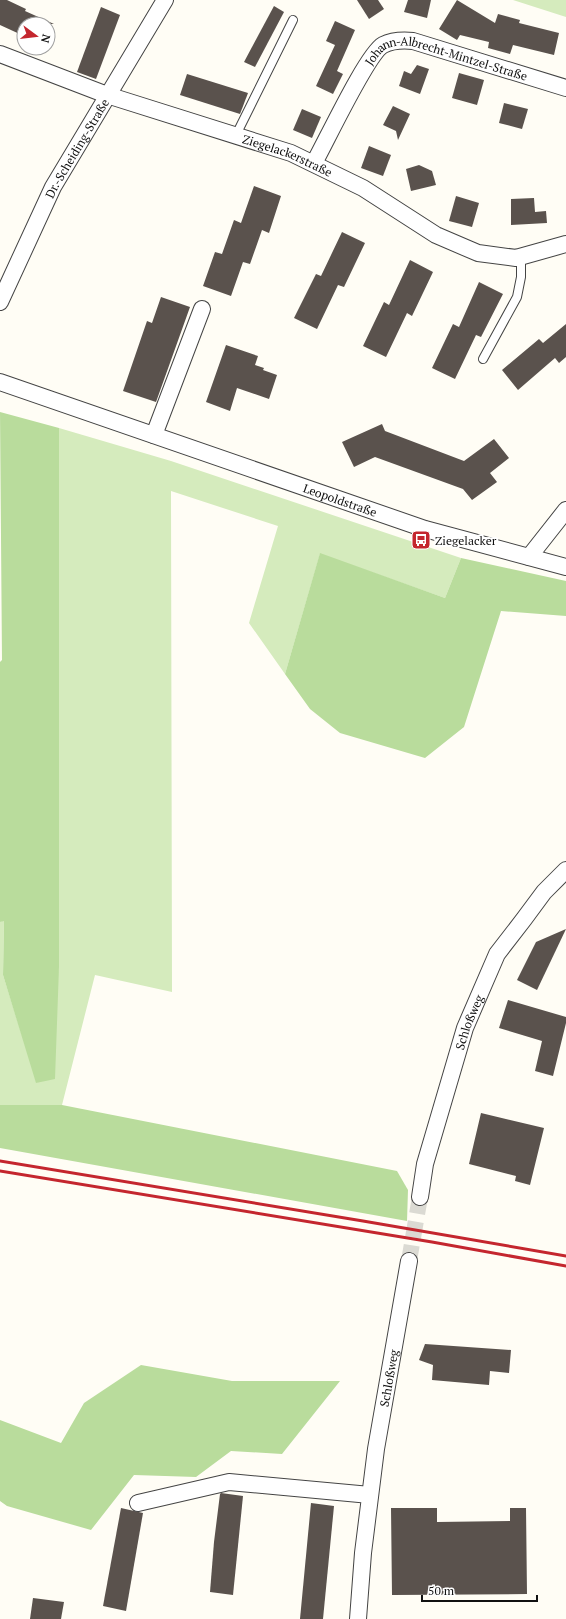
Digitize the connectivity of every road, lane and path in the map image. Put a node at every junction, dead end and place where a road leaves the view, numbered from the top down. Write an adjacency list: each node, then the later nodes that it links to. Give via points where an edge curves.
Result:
1 (165, 0): 5 (street, Dr.-Scheiding-Straße)
2 (293, 20): 6 (lane)
3 (0, 54): 5 (street, Ziegelackerstraße)
4 (566, 88): 7 (street, Johann-Albrecht-Mintzel-Straße, via 413,41 398,40 382,45 368,62)
5 (107, 95): 6 (street, Ziegelackerstraße); 10 (street, Dr.-Scheiding-Straße, via 53,187)
6 (236, 135): 7 (street, Ziegelackerstraße)
7 (314, 163): 9 (street, Ziegelackerstraße, via 363,188 436,235 478,253)
8 (566, 244): 9 (street, Ziegelackerstraße)
9 (521, 257): 12 (lane, via 516,297)
10 (0, 302)
11 (202, 309): 14 (street)
12 (483, 359)
13 (0, 382): 14 (street, Leopoldstraße)
14 (154, 435): 16 (street, Leopoldstraße, via 425,529)
15 (566, 510): 16 (street)
16 (529, 557): 17 (street, Leopoldstraße)
17 (566, 567)
18 (566, 870): 19 (street, Schloßweg, via 544,892 497,954 465,1028 425,1164)
19 (420, 1197)
20 (409, 1261): 21 (street, Schloßweg, via 381,1416)
21 (370, 1495): 22 (street, via 229,1482); 23 (street, Schloßweg)
22 (138, 1503)
23 (358, 1619)

